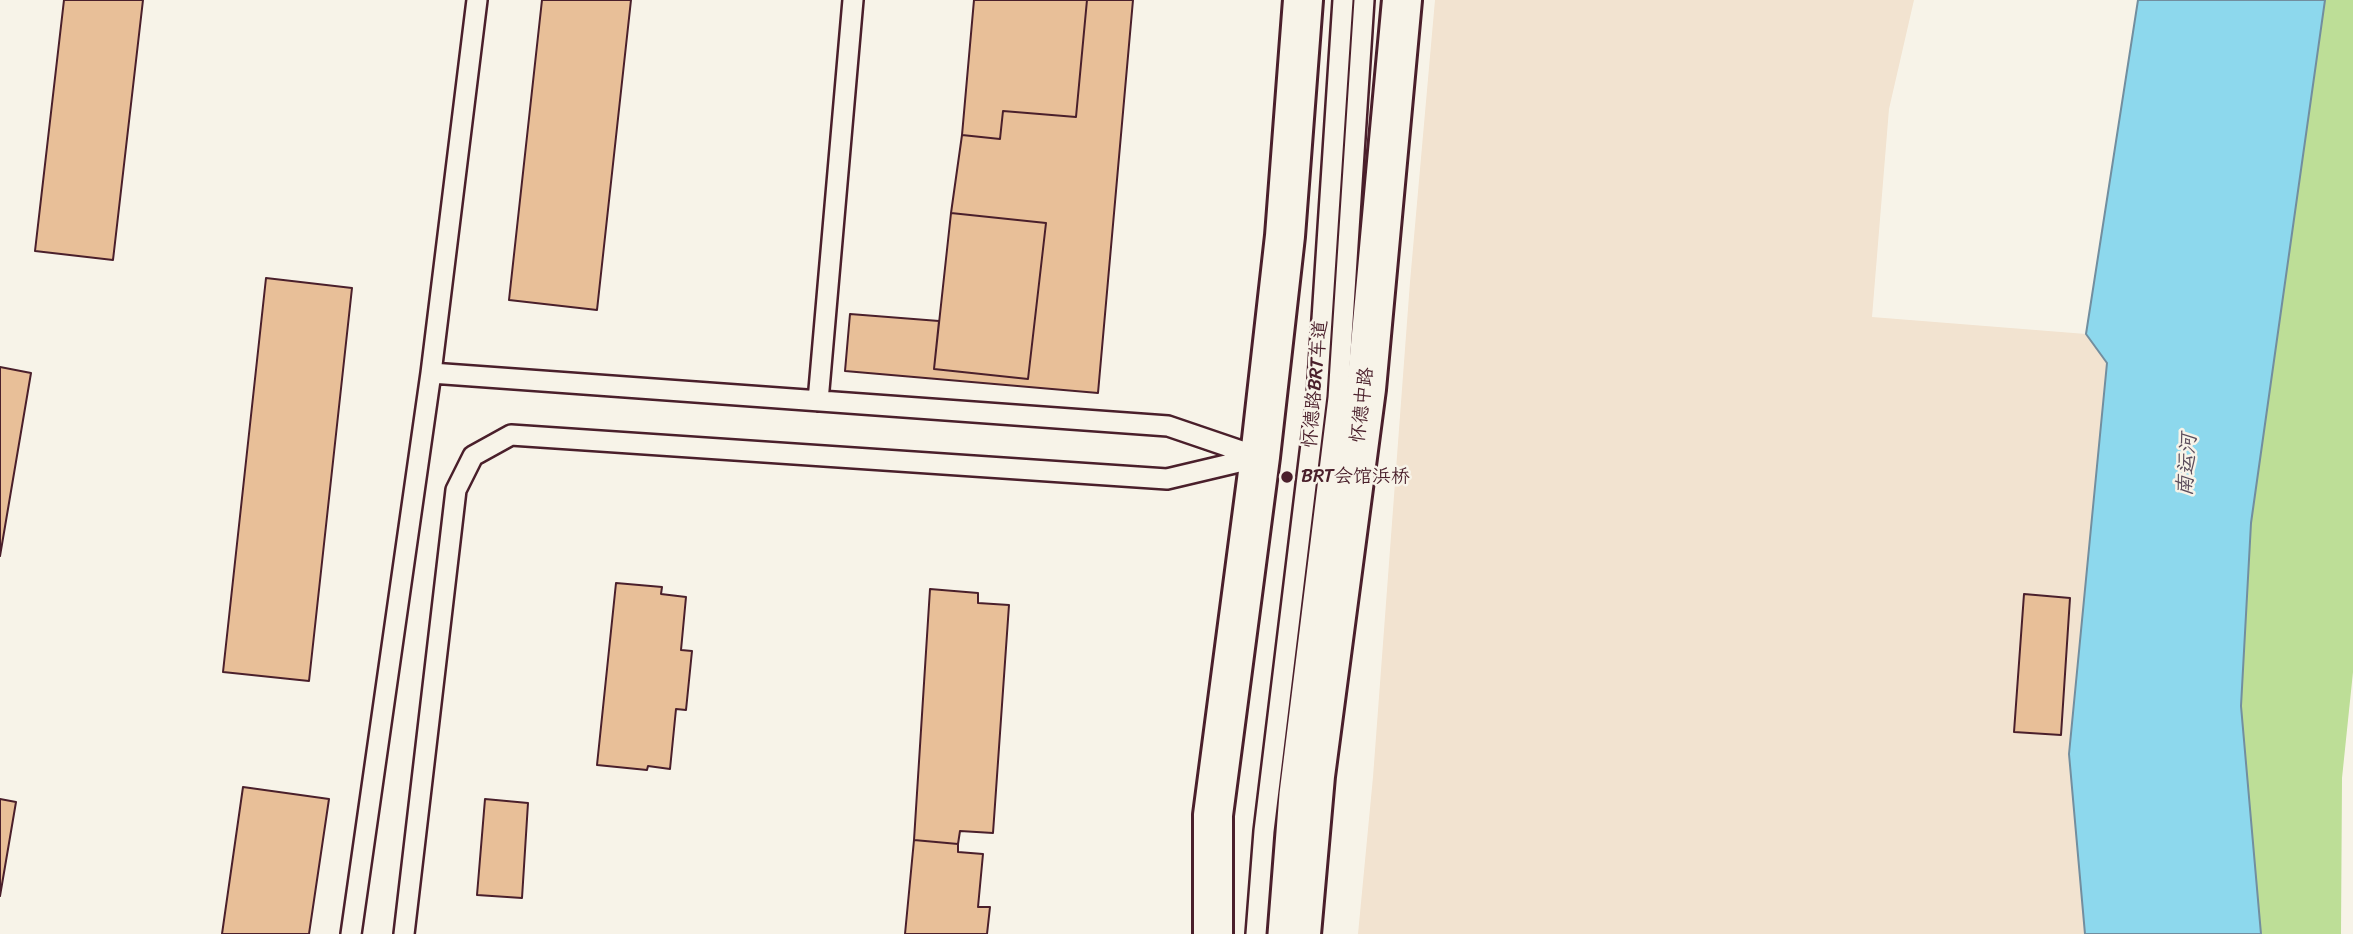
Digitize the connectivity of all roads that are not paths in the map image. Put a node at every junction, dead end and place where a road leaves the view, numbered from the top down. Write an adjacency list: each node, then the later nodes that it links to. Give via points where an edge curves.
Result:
1 (477, 0): 7 (lane)
2 (853, 0): 8 (lane)
3 (1303, 0): 9 (main road)
4 (1343, 0): 13 (lane, 怀德路BRT车道, via 1317,395 1264,831)
5 (1364, 0): 14 (lane, 怀德路BRT车道, via 1338,398 1289,794)
6 (1402, 0): 15 (main road, 怀德中路, via 1366,388 1315,776)
7 (431, 373): 8 (lane); 10 (lane)
8 (818, 401): 9 (lane, via 1168,426)
9 (1260, 457): 11 (lane, via 1167,479 511,435 473,456 456,490); 12 (main road, via 1213,815)
10 (351, 934)
11 (404, 934)
12 (1213, 934)
13 (1256, 934)
14 (1278, 934)
15 (1301, 934)

